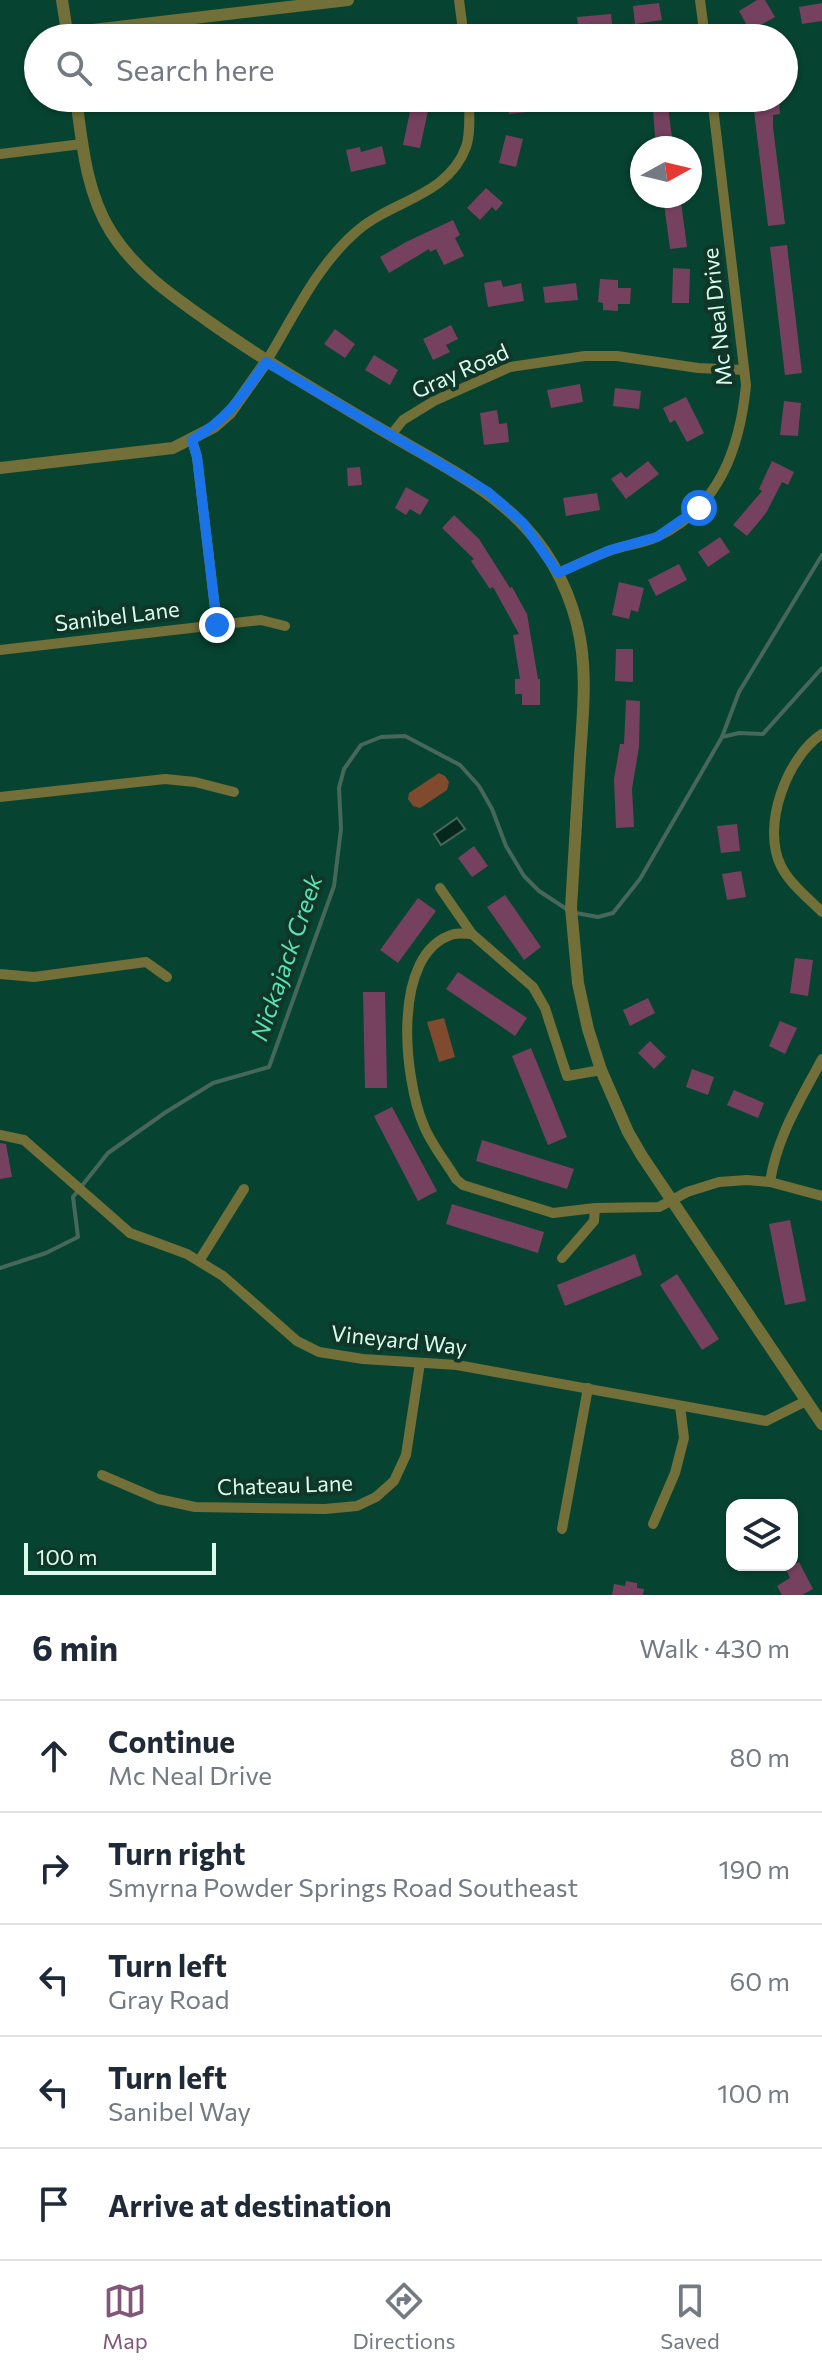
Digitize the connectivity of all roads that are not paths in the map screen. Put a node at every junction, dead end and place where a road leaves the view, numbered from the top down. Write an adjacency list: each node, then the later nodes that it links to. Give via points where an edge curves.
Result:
1 (62, 0): 5 (street)
2 (348, 0): 6 (street)
3 (459, 0): 7 (street)
4 (700, 0): 8 (street)
5 (66, 24)
6 (161, 24)
7 (462, 24)
8 (703, 24)
9 (78, 112): 12 (street)
10 (468, 112): 14 (street, via 466,146 445,181 357,231 328,262)
11 (714, 112): 15 (street, Mc Neal Drive)
12 (82, 144): 13 (street); 14 (street, via 97,204 135,264)
13 (0, 154)
14 (266, 362): 16 (street); 17 (street, via 230,413)
15 (744, 370): 16 (street, Gray Road, via 617,356 510,367 434,401 403,420); 19 (street, Mc Neal Drive, via 743,418 734,452 699,508 657,537)
16 (391, 435): 19 (street, via 506,506)
17 (192, 440): 18 (street, via 151,452); 20 (street)
18 (0, 468)
19 (558, 573): 32 (street, via 577,624 584,665 572,938)
20 (217, 625): 21 (street, Sanibel Lane, via 261,620); 22 (street, Sanibel Lane)
21 (285, 626)
22 (0, 650)
23 (822, 734): 27 (street, via 799,754 791,770 774,835 782,869)
24 (234, 792): 25 (street, via 165,779)
25 (0, 797)
26 (440, 888): 28 (street)
27 (822, 912)
28 (472, 934): 32 (street, via 533,987 567,1076); 38 (street, via 454,934 430,948 413,986 407,1052 424,1128 463,1185 553,1213)
29 (0, 974): 30 (street, via 34,977 146,962)
30 (167, 977)
31 (822, 1059): 34 (street, via 785,1129)
32 (601, 1070): 37 (street, via 628,1132)
33 (0, 1135): 40 (street, Vineyard Way, via 24,1140 130,1233)
34 (770, 1182): 36 (street); 37 (street, via 719,1182)
35 (244, 1189): 40 (street)
36 (822, 1196)
37 (672, 1201): 38 (street, via 659,1207); 43 (street)
38 (595, 1208): 39 (street, via 594,1221)
39 (562, 1258)
40 (199, 1261): 41 (street, Vineyard Way, via 297,1341 319,1352)
41 (420, 1363): 42 (street, Vineyard Way); 46 (street, Chateau Lane, via 406,1455 394,1481 357,1506 195,1507 158,1499)
42 (588, 1388): 44 (street, Vineyard Way); 48 (street)
43 (806, 1401): 44 (street, Vineyard Way, via 766,1421); 45 (street)
44 (680, 1406): 47 (street, via 684,1438)
45 (822, 1424)
46 (102, 1475)
47 (653, 1524)
48 (562, 1529)

